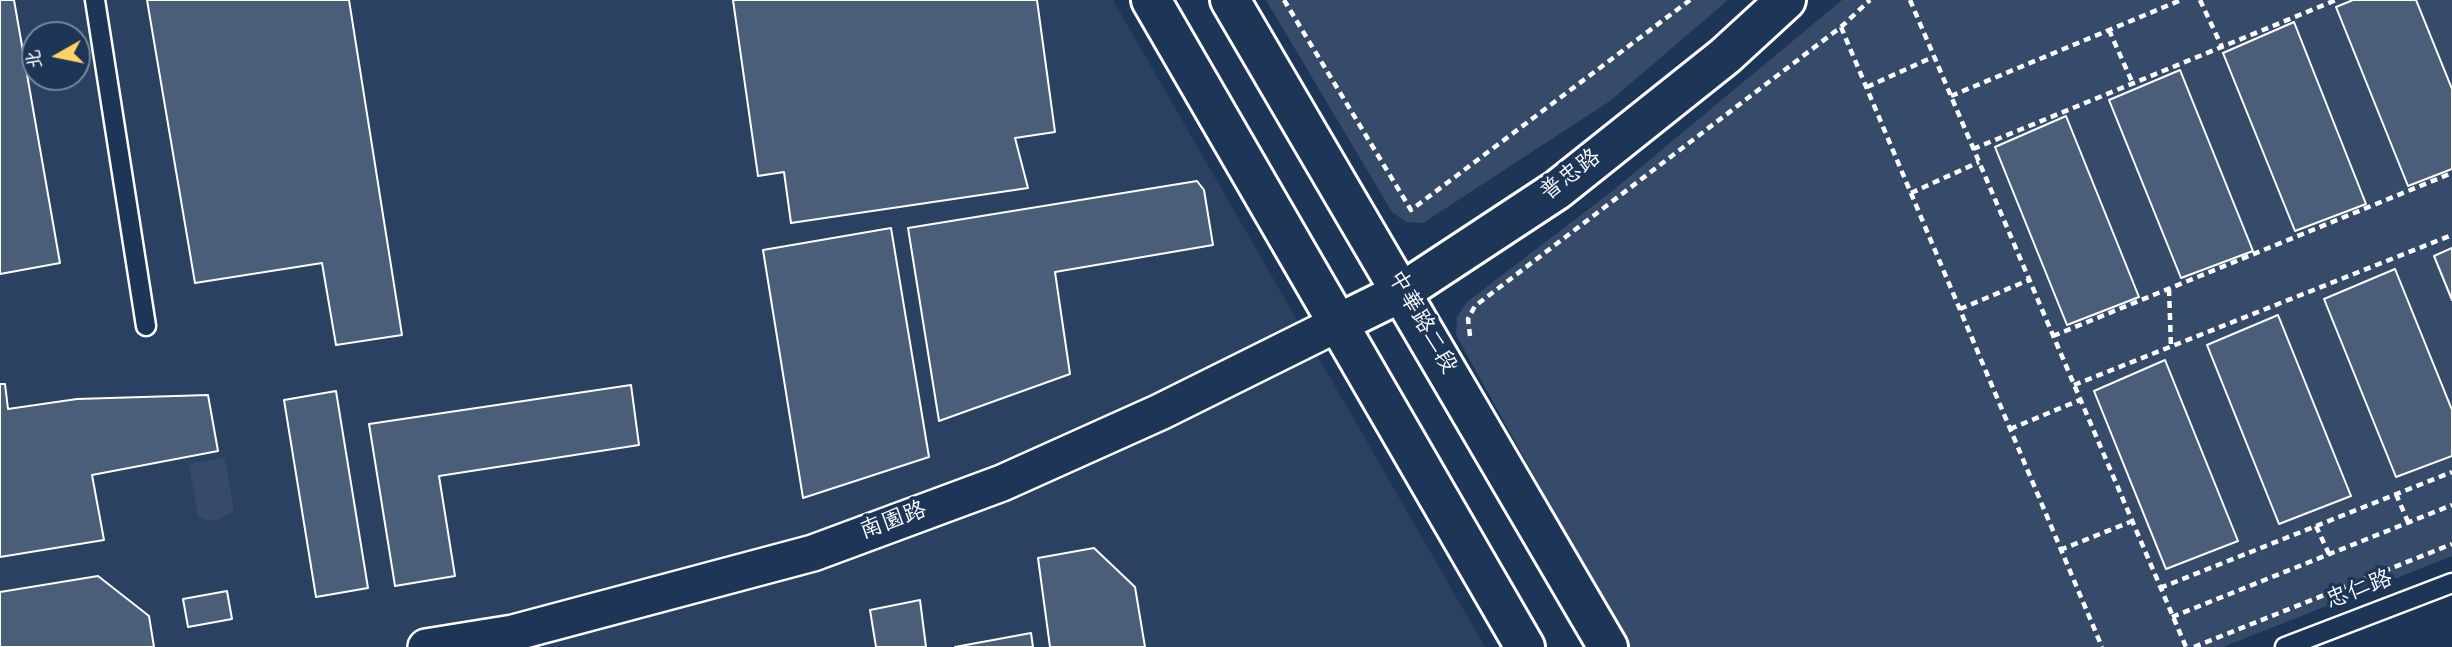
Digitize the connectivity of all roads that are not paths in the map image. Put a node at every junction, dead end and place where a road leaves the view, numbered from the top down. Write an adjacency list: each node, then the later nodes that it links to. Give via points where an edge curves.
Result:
1 (95, 0): 7 (lane)
2 (1151, 0): 6 (main road)
3 (1230, 0): 5 (main road, 中華路二段)
4 (1786, 0): 5 (main road, 普忠路, via 1726,56 1557,190)
5 (1402, 292): 6 (main road, 普忠路); 11 (main road, 中華路二段)
6 (1336, 324): 9 (street, 南園路, via 1160,412 1002,483 813,553 513,633); 10 (main road)
7 (146, 326)
8 (2452, 583): 12 (lane, 忠仁路)
9 (426, 647)
10 (1525, 647)
11 (1608, 647)
12 (2285, 647)

